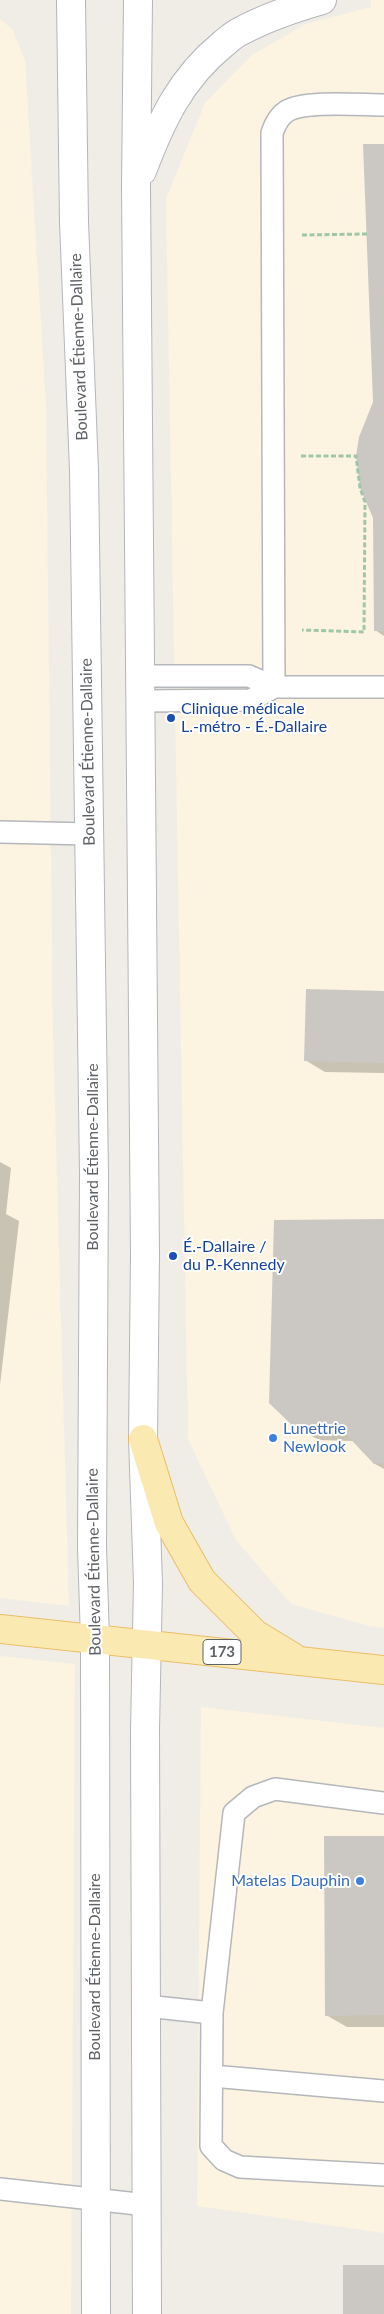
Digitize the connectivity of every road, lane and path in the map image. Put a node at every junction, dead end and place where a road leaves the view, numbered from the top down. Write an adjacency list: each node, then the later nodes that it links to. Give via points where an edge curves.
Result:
1 (71, 0): 14 (street, Boulevard Étienne-Dallaire, via 75,249 84,470)
2 (138, 0): 5 (street)
3 (322, 0): 5 (street, via 277,14 239,31 208,56 184,84 160,125)
4 (384, 105): 10 (lane, via 296,107 278,118 272,133)
5 (136, 186): 12 (street)
6 (367, 234): 7 (path)
7 (322, 236)
8 (319, 456): 9 (path, via 356,456 365,502 364,632)
9 (324, 630)
10 (274, 687): 11 (lane); 12 (lane, via 251,700)
11 (384, 687)
12 (140, 688): 15 (street, via 145,1255)
13 (0, 832): 14 (lane)
14 (89, 834): 17 (street, Boulevard Étienne-Dallaire)
15 (143, 1439): 18 (street, via 148,1583); 19 (main road, via 169,1523 202,1581 255,1634)
16 (0, 1629): 17 (main road, 173)
17 (95, 1639): 18 (main road, 173); 28 (street, Boulevard Étienne-Dallaire)
18 (146, 1644): 19 (main road, 173); 22 (street)
19 (298, 1660): 20 (main road, 173)
20 (384, 1670)
21 (384, 1803): 23 (lane, via 275,1789 253,1797 234,1813)
22 (146, 2006): 23 (lane); 29 (street)
23 (212, 2013): 24 (lane)
24 (212, 2076): 25 (lane); 26 (lane, via 212,2146 224,2160 240,2167)
25 (384, 2091)
26 (384, 2175)
27 (0, 2188): 28 (lane)
28 (96, 2199): 29 (lane); 30 (street, Boulevard Étienne-Dallaire)
29 (147, 2205): 31 (street)
30 (96, 2314)
31 (147, 2314)

